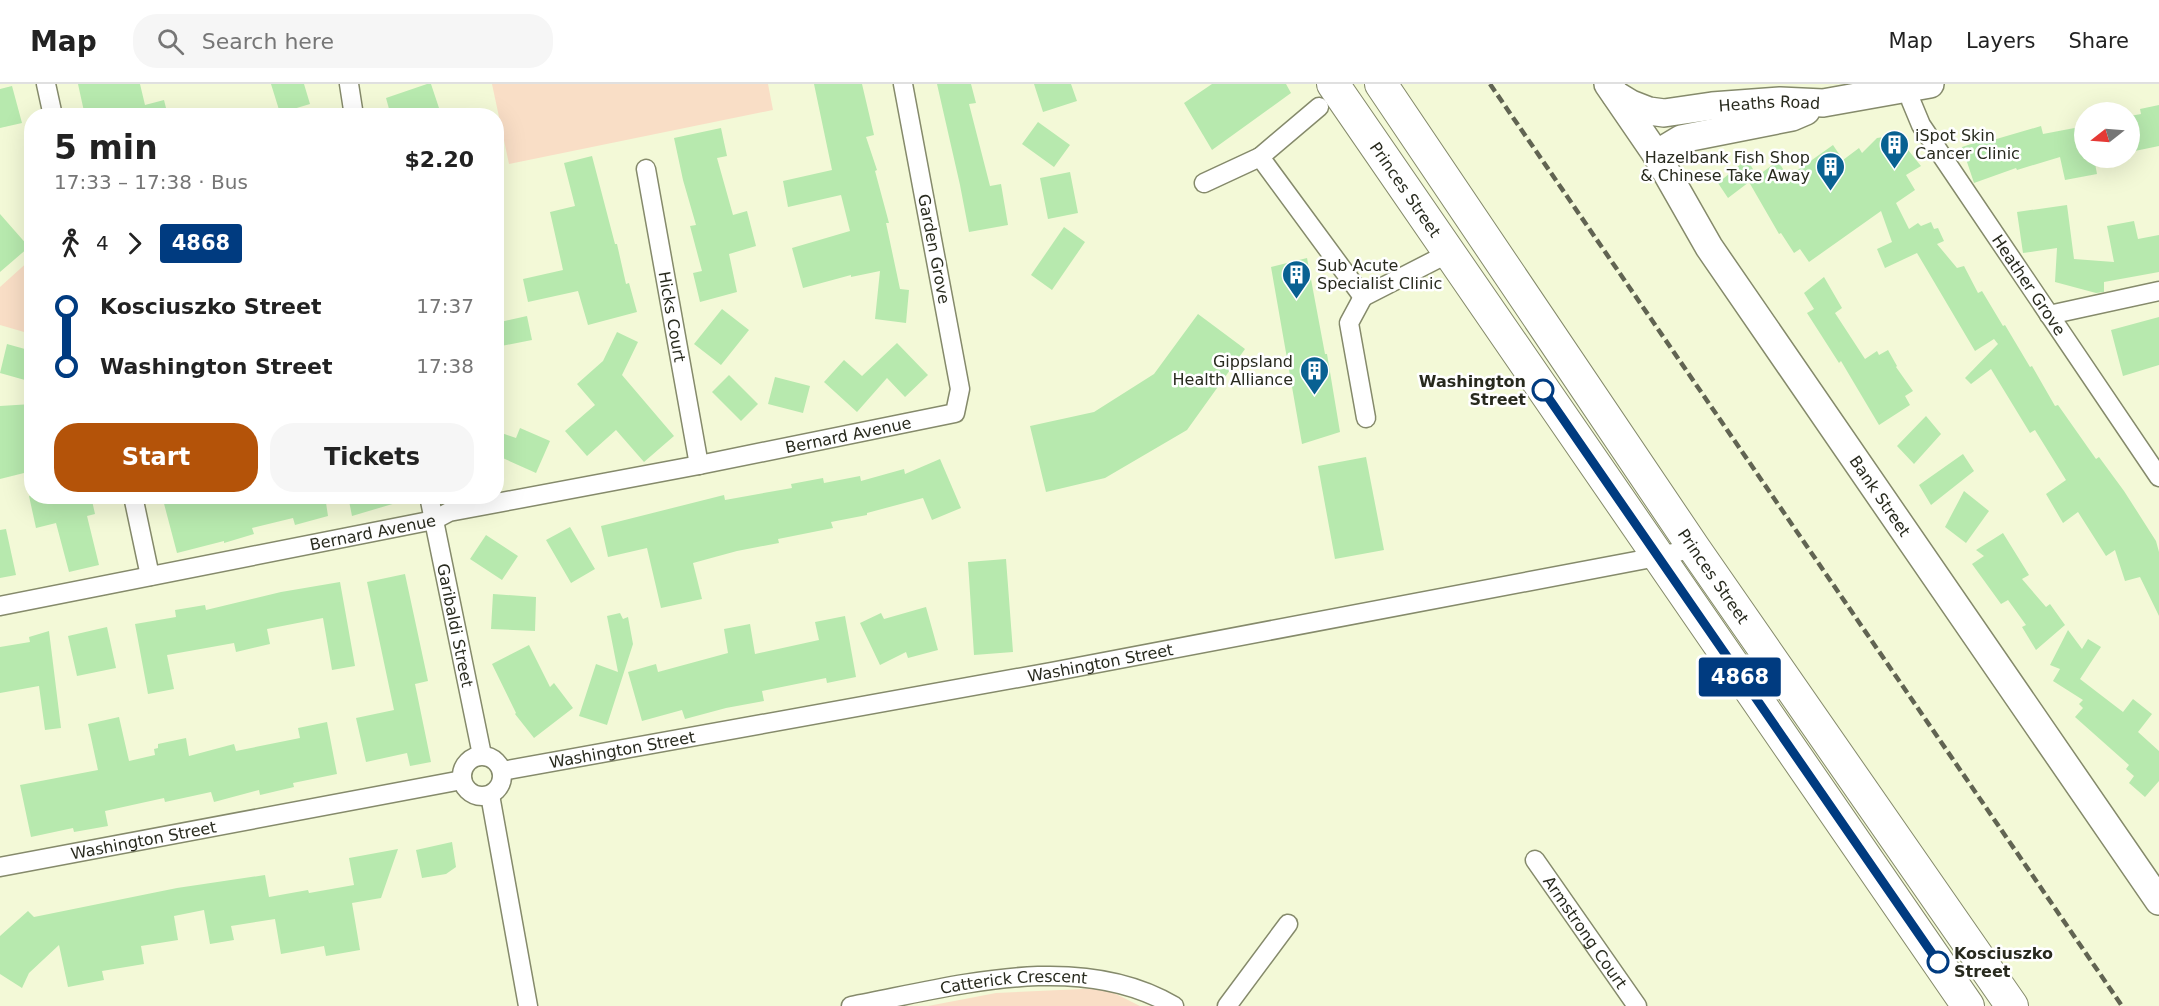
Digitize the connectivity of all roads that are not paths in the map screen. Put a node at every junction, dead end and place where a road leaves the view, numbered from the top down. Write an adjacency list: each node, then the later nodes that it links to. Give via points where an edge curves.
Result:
1 (46, 84): 10 (street)
2 (349, 84): 11 (street)
3 (903, 84): 21 (street, Garden Grove, via 960,389)
4 (1380, 84): 30 (highway, Princes Street)
5 (1588, 84): 13 (main road)
6 (1917, 85): 9 (main road); 20 (street, Heather Grove, via 1911,101 1921,125)
7 (1612, 89): 12 (main road, Heaths Road, via 1631,104); 13 (main road, Bank Street)
8 (1326, 96): 14 (street); 17 (highway, Princes Street)
9 (1823, 103): 12 (main road, Heaths Road, via 1780,101); 13 (main road, Heaths Road, via 1792,117)
10 (50, 108)
11 (353, 108)
12 (1664, 113): 13 (main road)
13 (1644, 147): 40 (main road, Bank Street, via 1709,247)
14 (1260, 157): 16 (street); 19 (street)
15 (646, 169): 23 (street, Hicks Court)
16 (1204, 183)
17 (1449, 253): 19 (street); 31 (highway, Princes Street)
18 (2159, 291): 20 (street)
19 (1363, 297): 22 (street, via 1349,323)
20 (2049, 315): 24 (street, Heather Grove)
21 (955, 413): 23 (street, Bernard Avenue)
22 (1366, 418)
23 (699, 465): 25 (street, Bernard Avenue)
24 (2159, 477)
25 (504, 502)
26 (135, 504): 32 (street)
27 (431, 504): 29 (street, Garibaldi Street)
28 (492, 504): 29 (street, Bernard Avenue, via 449,512)
29 (434, 520): 32 (street, Bernard Avenue); 34 (street, Garibaldi Street)
30 (1694, 548): 31 (street, Washington Street); 48 (highway, Princes Street)
31 (1657, 557): 35 (street, Washington Street); 47 (highway, Princes Street)
32 (150, 576): 33 (street, Bernard Avenue)
33 (0, 606)
34 (482, 755): 35 (street, via 495,759); 36 (street, via 464,766)
35 (502, 771): 37 (street, via 501,785)
36 (462, 780): 37 (street, via 470,792); 39 (street, Washington Street)
37 (490, 795): 42 (street)
38 (1535, 860): 46 (street, Armstrong Court)
39 (0, 867)
40 (2158, 895)
41 (1288, 924): 45 (street)
42 (528, 1006)
43 (851, 1006): 44 (street, Catterick Crescent, via 999,979 1055,975 1107,980)
44 (1174, 1006)
45 (1227, 1006)
46 (1637, 1006)
47 (1968, 1006)
48 (2012, 1006)

